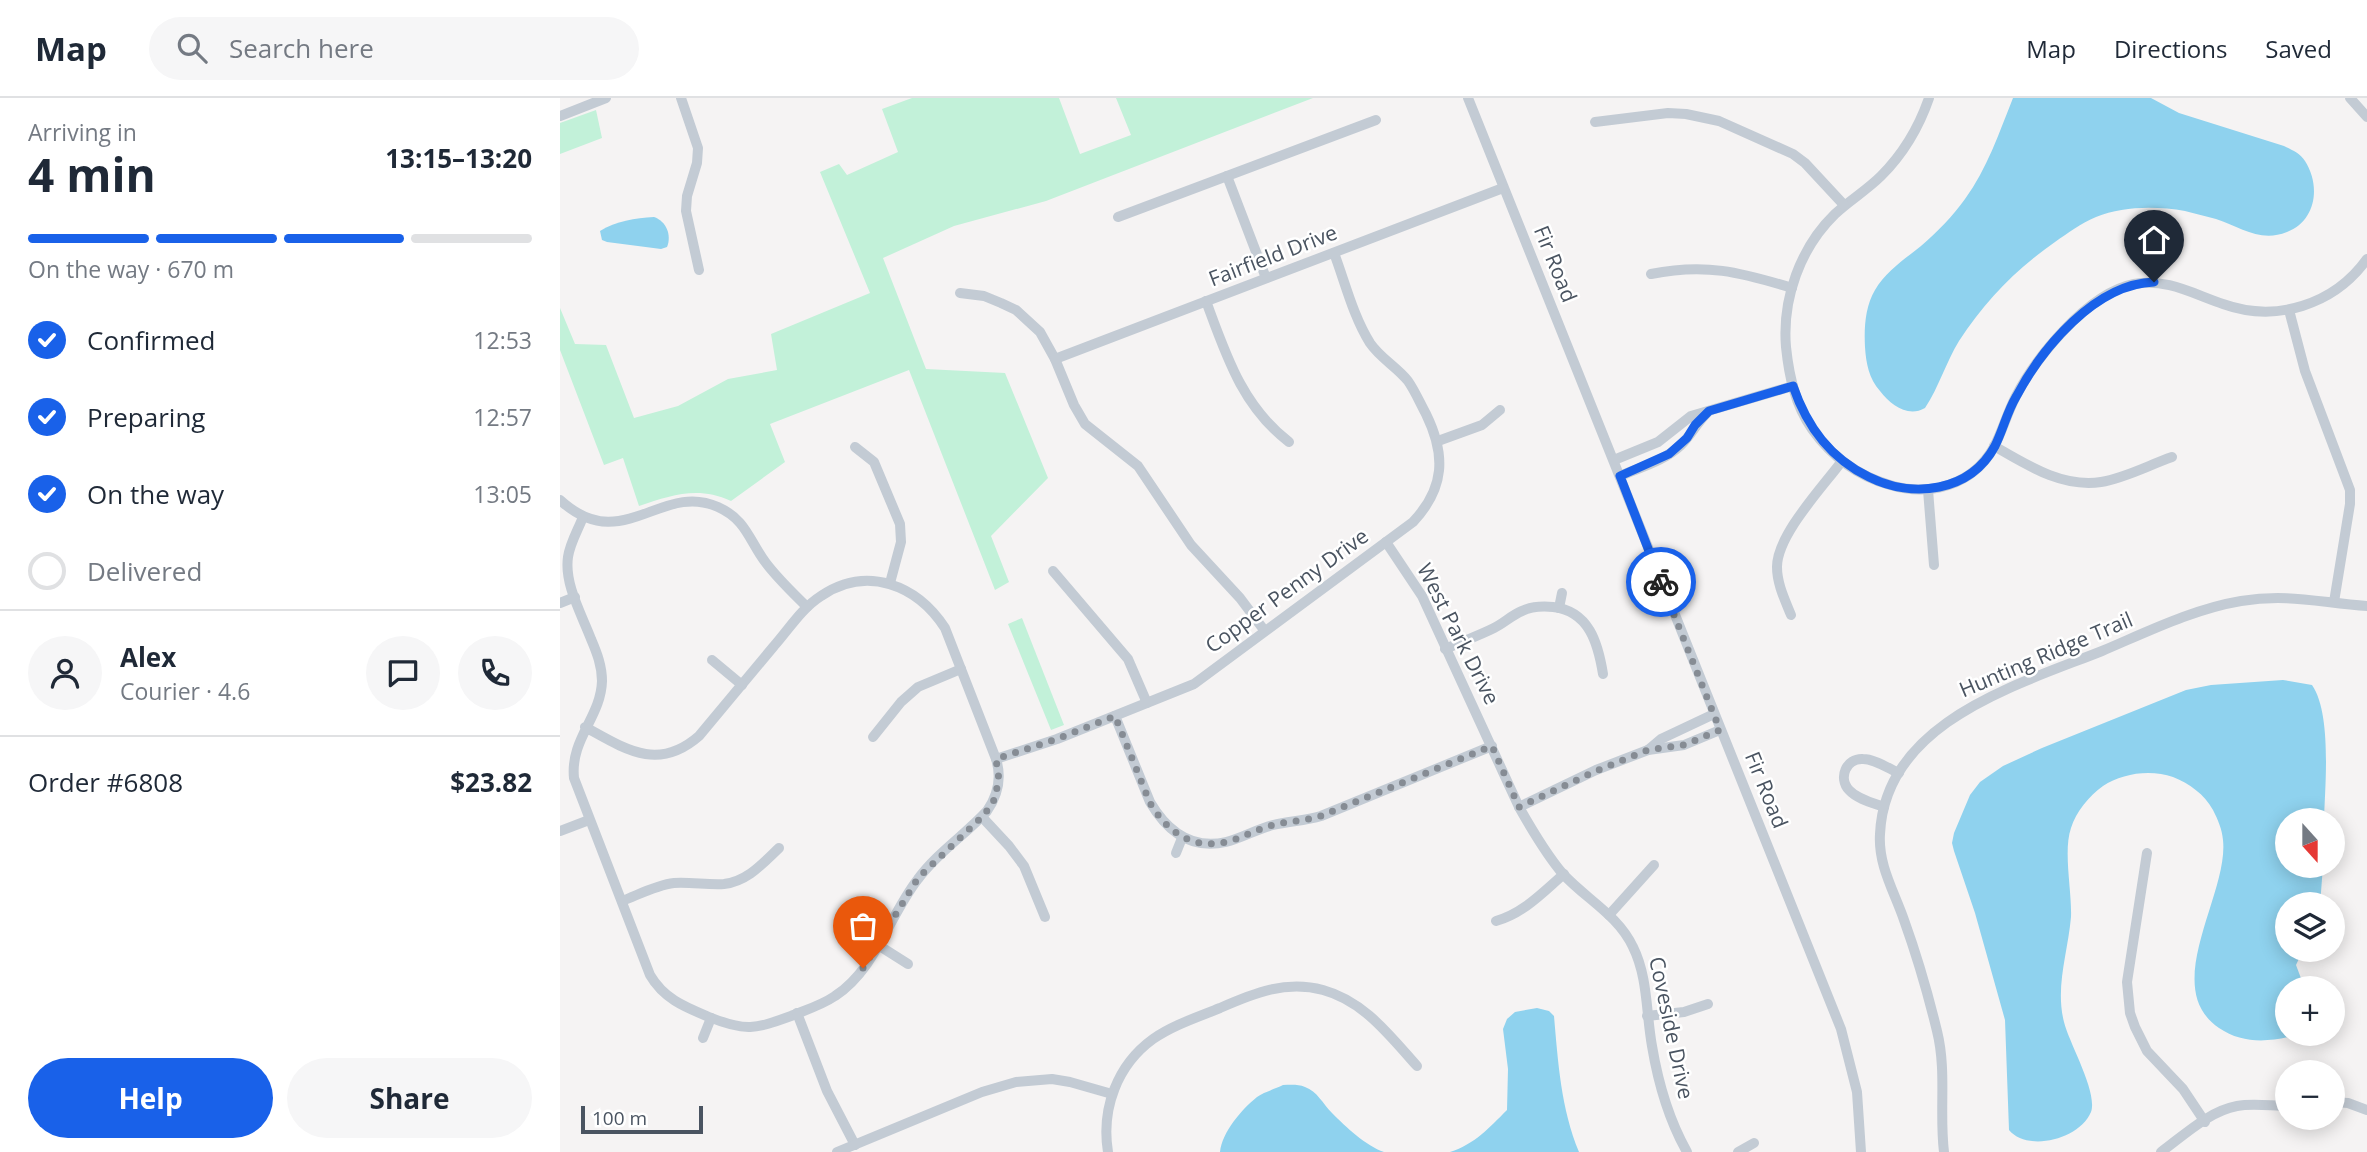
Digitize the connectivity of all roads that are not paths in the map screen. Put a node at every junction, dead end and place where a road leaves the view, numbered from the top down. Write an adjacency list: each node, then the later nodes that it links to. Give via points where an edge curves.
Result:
1 (606, 98): 6 (street)
2 (681, 98): 16 (street, via 698,148 686,211)
3 (1468, 98): 11 (street, Fir Road)
4 (1929, 98): 12 (street, via 1897,158)
5 (2350, 98): 7 (street)
6 (560, 116)
7 (2367, 117)
8 (1376, 120): 10 (street)
9 (1595, 122): 12 (street, via 1668,113 1719,121 1793,154)
10 (1227, 176): 13 (street); 18 (street)
11 (1503, 188): 14 (street, Fairfield Drive); 32 (street, Fir Road)
12 (1844, 205): 19 (street, via 1817,236)
13 (1118, 217)
14 (1334, 253): 18 (street, Fairfield Drive); 27 (street, via 1370,342 1407,380)
15 (2367, 259): 22 (street, via 2333,292)
16 (699, 270)
17 (1651, 274): 19 (street, via 1713,268)
18 (1266, 278): 21 (street, Fairfield Drive)
19 (1792, 288): 24 (street, via 1786,339)
20 (960, 293): 23 (street, via 984,296 1016,310 1040,332)
21 (1206, 301): 23 (street, Fairfield Drive); 28 (street, via 1240,387 1261,418)
22 (2290, 310): 29 (street, via 2237,309 2161,282 2113,292 2079,316 2039,360 2015,397); 44 (street, via 2305,371 2350,490)
23 (1055, 359): 50 (street, via 1085,424 1139,466 1191,545)
24 (1793, 386): 26 (street); 33 (street, via 1811,428)
25 (1500, 410): 27 (street, via 1482,425)
26 (1709, 411): 32 (street, via 1691,416 1652,445); 34 (street, via 1669,454)
27 (1438, 441): 38 (street, Copper Penny Drive, via 1440,467 1435,490 1422,512)
28 (1289, 442)
29 (1994, 446): 31 (street, via 2045,474 2076,482 2110,480); 35 (street, via 1971,474)
30 (855, 447): 41 (street, via 874,462 900,524 901,542)
31 (2172, 457)
32 (1614, 460): 34 (street, Fir Road)
33 (1842, 461): 35 (street, via 1875,480); 49 (street, via 1779,551 1778,577)
34 (1620, 476): 57 (street, Fir Road)
35 (1928, 490): 39 (street)
36 (560, 500): 37 (street)
37 (583, 517): 43 (street, via 568,556); 47 (street, via 625,521 683,501 719,507 743,525 764,560)
38 (1385, 542): 50 (street, Copper Penny Drive); 51 (street, West Park Drive, via 1415,584)
39 (1934, 565)
40 (1053, 571): 56 (street, via 1128,659)
41 (890, 583): 47 (street, via 842,585); 53 (street, via 912,593 935,613)
42 (1562, 593): 48 (street)
43 (575, 597): 45 (street); 59 (street, via 601,671 600,693)
44 (2334, 602): 46 (street, Hunting Ridge Trail); 65 (street, Hunting Ridge Trail, via 2262,598 2192,614 1978,702 1935,732)
45 (560, 603)
46 (2367, 606)
47 (807, 607): 55 (street)
48 (1559, 608): 51 (street, via 1522,611); 54 (street, via 1573,612 1590,630)
49 (1791, 615)
50 (1264, 630): 56 (street, Copper Penny Drive, via 1194,684)
51 (1445, 649): 62 (street, West Park Drive)
52 (712, 660): 55 (street)
53 (961, 669): 61 (street, via 918,687); 64 (street)
54 (1603, 674)
55 (742, 685): 59 (street, via 699,736 665,754 634,753)
56 (1147, 703): 58 (street, Copper Penny Drive)
57 (1714, 714): 60 (street, Fir Road); 63 (street)
58 (1115, 716): 64 (street, Copper Penny Drive); 71 (street, via 1150,803 1165,825)
59 (585, 727): 69 (street, via 573,767)
60 (1720, 730): 63 (street, via 1684,745); 100 (street, Fir Road, via 1841,1029 1857,1092)
61 (873, 737)
62 (1492, 746): 66 (street, Coveside Drive); 71 (street, via 1310,819 1273,825 1226,842)
63 (1648, 750): 66 (street)
64 (996, 759): 68 (street, via 997,792)
65 (1899, 773): 67 (street, Hunting Ridge Trail); 67 (street, via 1861,758 1845,770 1849,790)
66 (1519, 807): 76 (street, Coveside Drive)
67 (1884, 807): 101 (street, Hunting Ridge Trail, via 1881,857 1911,939 1940,1045)
68 (982, 817): 79 (street, via 1024,866); 81 (street, via 918,878)
69 (589, 820): 70 (street); 77 (street)
70 (560, 831)
71 (1182, 838): 73 (street)
72 (779, 848): 77 (street, via 735,882 674,883)
73 (1176, 853)
74 (2147, 853): 93 (street, via 2127,982 2130,1013 2147,1051 2183,1089)
75 (1654, 865): 78 (street)
76 (1564, 874): 78 (street, Coveside Drive); 80 (street, via 1525,908)
77 (622, 901): 86 (street, via 656,985 671,999)
78 (1609, 915): 85 (street, Coveside Drive, via 1638,958)
79 (1045, 917)
80 (1496, 921)
81 (878, 945): 82 (street); 84 (street, via 845,989)
82 (908, 964)
83 (1708, 1004): 85 (street)
84 (797, 1013): 86 (street, via 752,1028); 95 (street, via 824,1085)
85 (1647, 1016): 98 (street, Coveside Drive, via 1662,1091)
86 (711, 1018): 87 (street)
87 (703, 1038)
88 (1417, 1066): 89 (street, via 1361,1008 1336,994 1290,986 1244,998 1154,1039 1133,1058)
89 (1112, 1094): 95 (street, via 1052,1079 1016,1082); 97 (street)
90 (2345, 1103): 92 (street)
91 (2275, 1106): 93 (street, via 2240,1105)
92 (2367, 1110)
93 (2205, 1122): 102 (street)
94 (1754, 1143): 99 (street)
95 (855, 1145): 96 (street)
96 (837, 1152)
97 (1108, 1152)
98 (1686, 1152)
99 (1738, 1152)
100 (1861, 1152)
101 (1944, 1152)
102 (2161, 1152)

